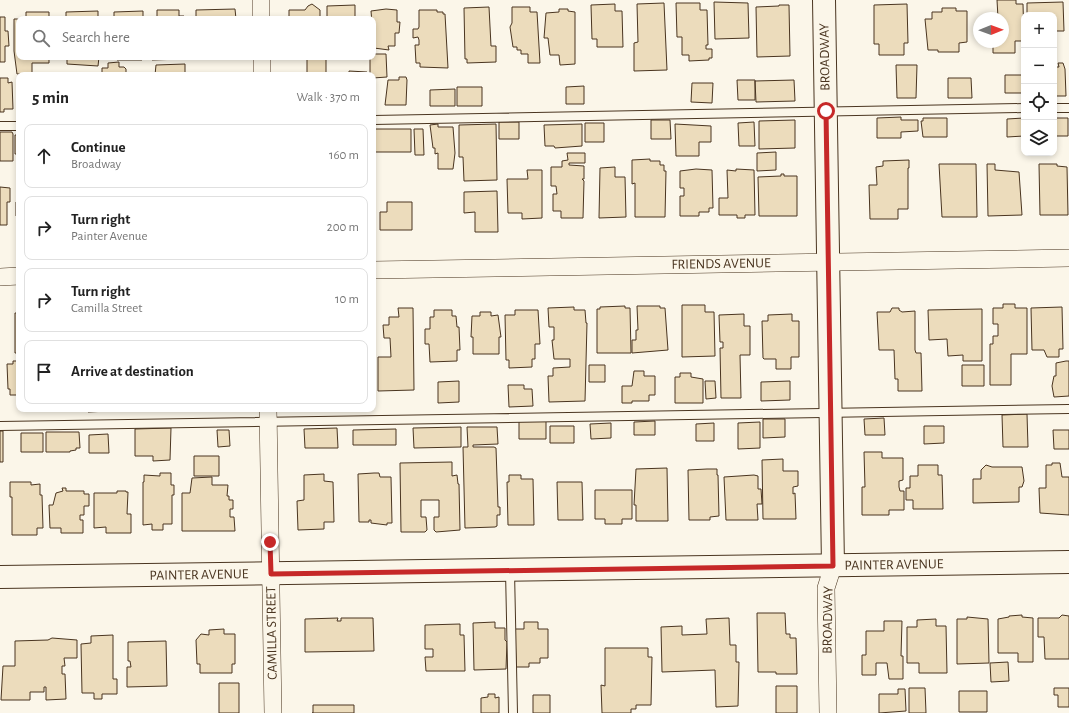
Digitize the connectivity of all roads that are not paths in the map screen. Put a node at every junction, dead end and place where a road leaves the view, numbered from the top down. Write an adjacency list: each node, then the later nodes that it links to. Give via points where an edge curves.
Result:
1 (261, 0): 3 (street)
2 (824, 0): 9 (street, BROADWAY)
3 (262, 16)
4 (262, 60): 5 (street)
5 (262, 72)
6 (1021, 108): 9 (lane)
7 (1057, 108): 8 (lane)
8 (1069, 108)
9 (826, 111): 10 (lane); 14 (street, BROADWAY)
10 (376, 120)
11 (0, 126): 12 (lane)
12 (16, 126)
13 (1069, 258): 14 (street, FRIENDS AVENUE)
14 (829, 262): 15 (street, FRIENDS AVENUE); 19 (street, BROADWAY)
15 (376, 270)
16 (16, 276): 17 (street)
17 (0, 277)
18 (1069, 409): 19 (lane)
19 (831, 412): 20 (lane); 23 (street, BROADWAY)
20 (268, 416): 21 (lane); 25 (street, CAMILLA STREET)
21 (0, 426)
22 (1069, 562): 23 (street, PAINTER AVENUE)
23 (833, 566): 24 (street, PAINTER AVENUE); 29 (street, BROADWAY, via 826,588)
24 (510, 570): 25 (street, PAINTER AVENUE); 28 (lane)
25 (271, 574): 26 (street, PAINTER AVENUE); 27 (street, CAMILLA STREET)
26 (0, 578)
27 (273, 713)
28 (513, 713)
29 (828, 713)

